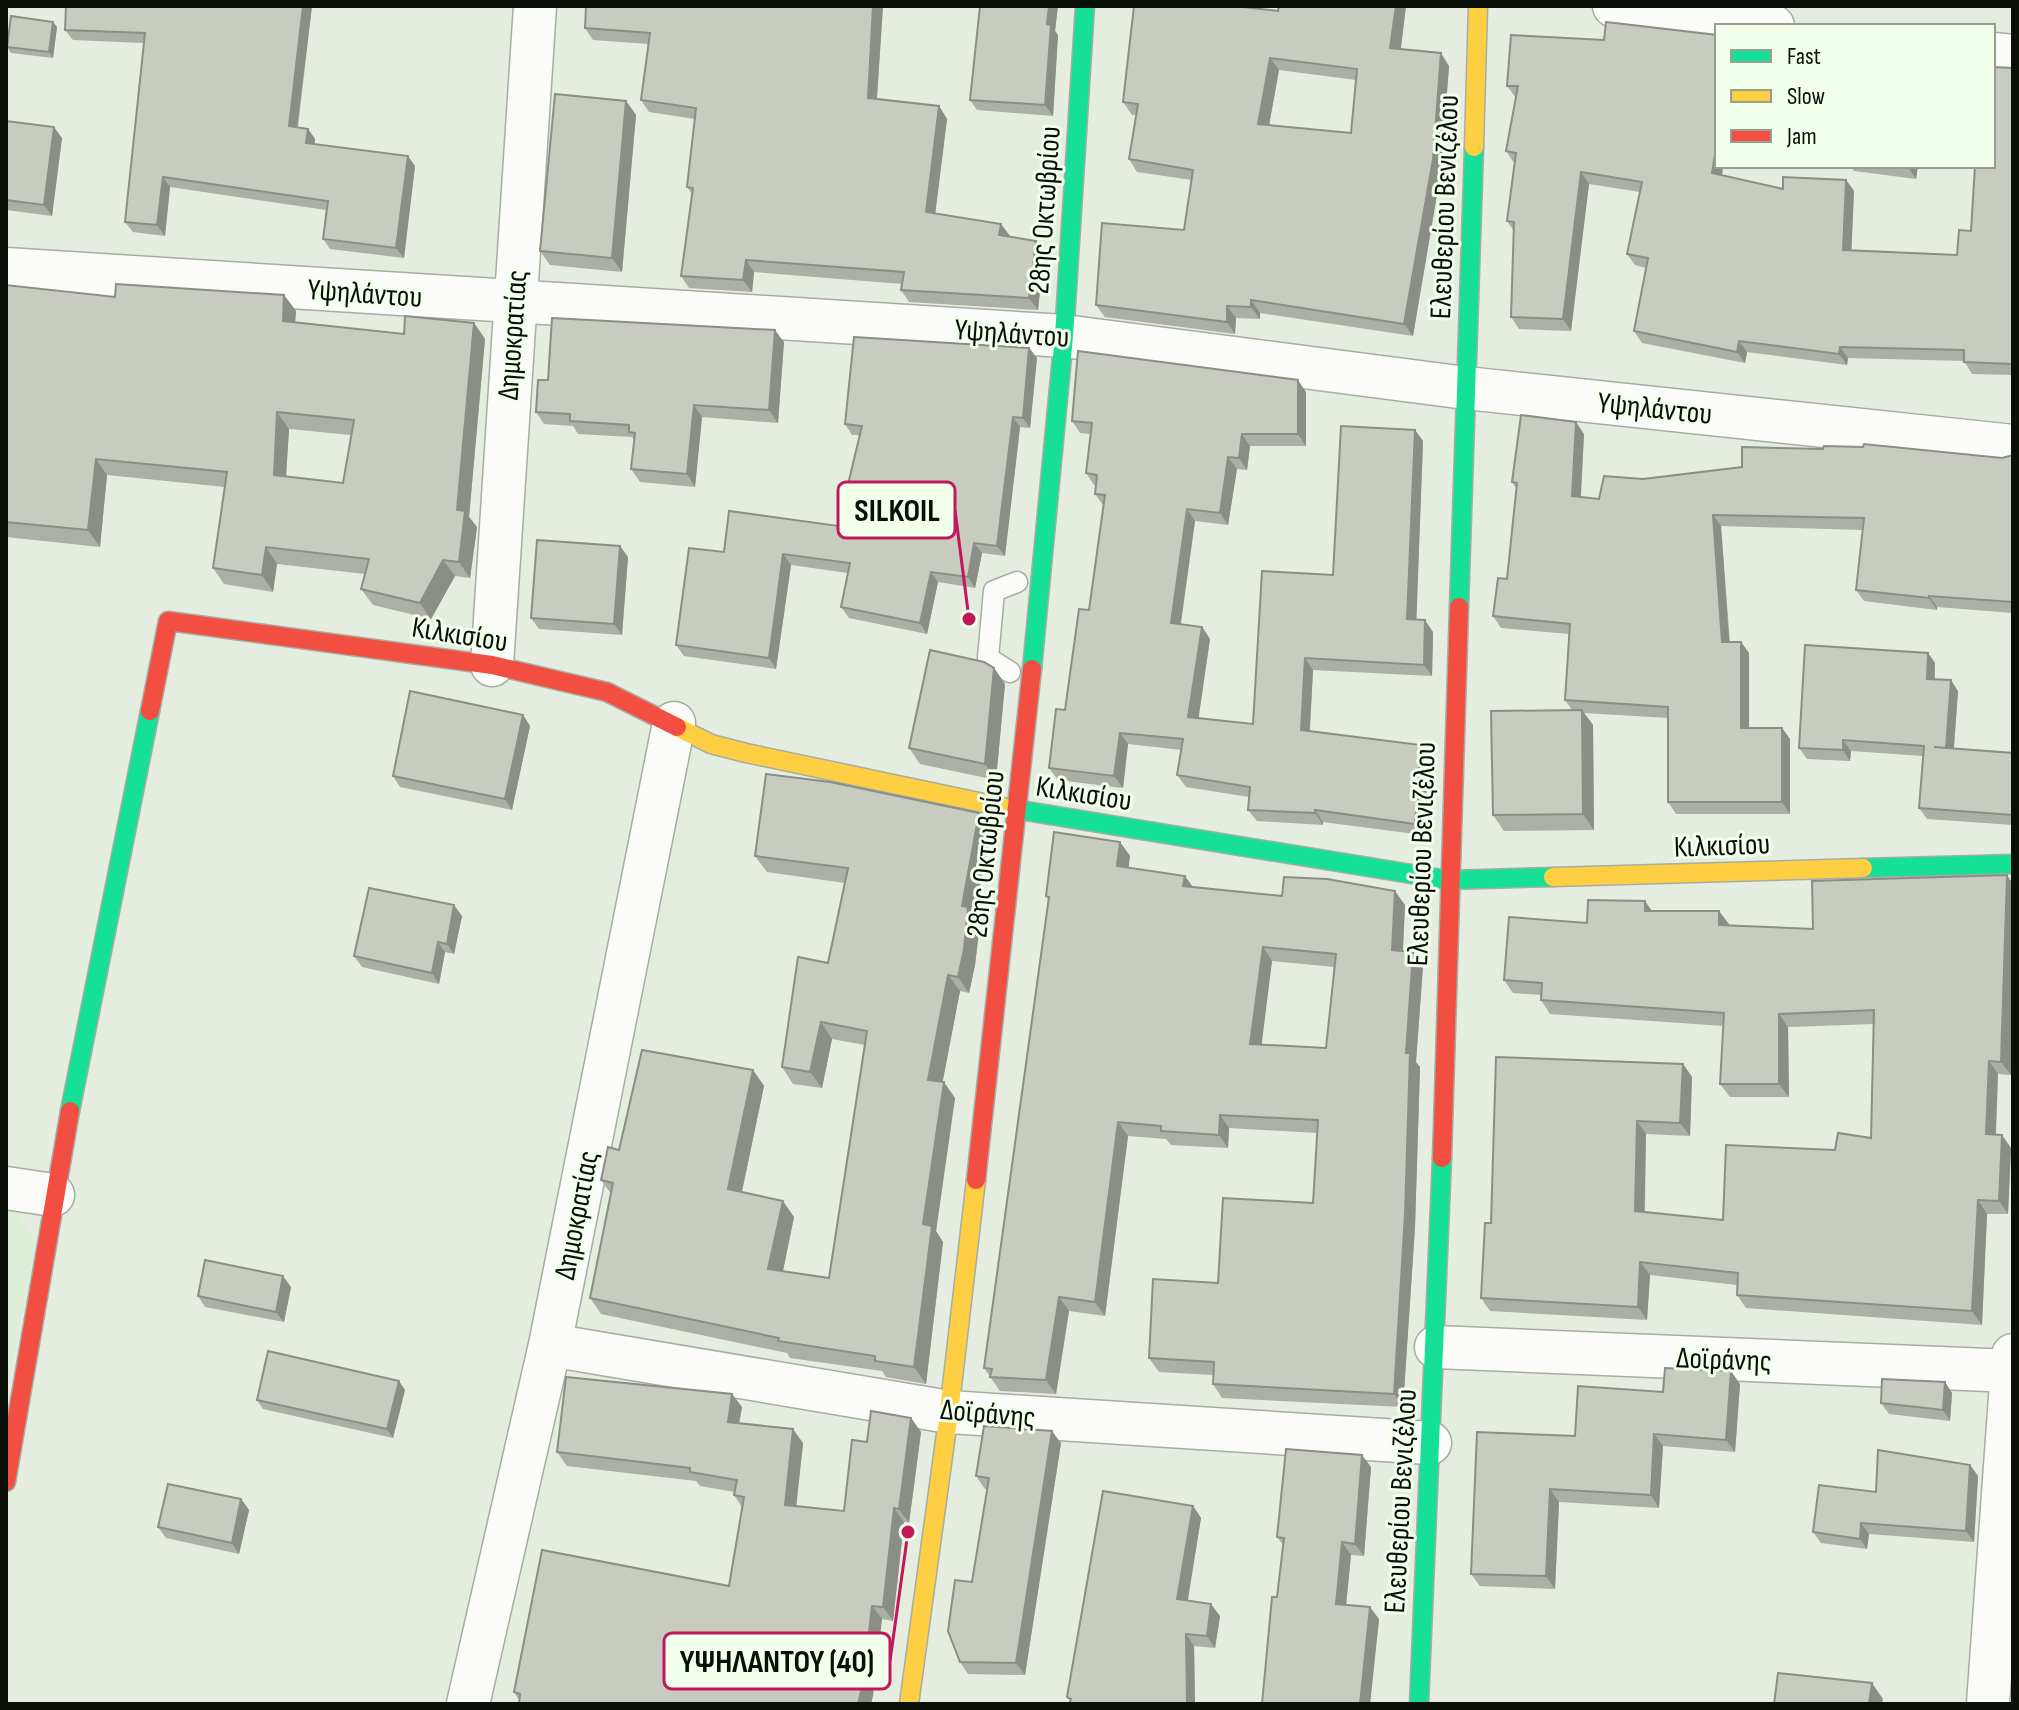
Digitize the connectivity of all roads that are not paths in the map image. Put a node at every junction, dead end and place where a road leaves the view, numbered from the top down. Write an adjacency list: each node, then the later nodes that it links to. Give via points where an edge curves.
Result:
1 (535, 6): 7 (street, Δημοκρατίας)
2 (1085, 6): 8 (main road, 28ης Οκτωβρίου)
3 (1478, 6): 9 (main road, Ελευθερίου Βενιζέλου)
4 (1614, 6): 5 (street)
5 (1757, 24)
6 (6, 269): 7 (street, Υψηλάντου)
7 (513, 303): 8 (street, Υψηλάντου); 12 (street, Δημοκρατίας)
8 (1064, 336): 9 (street, Υψηλάντου); 15 (main road, 28ης Οκτωβρίου)
9 (1466, 388): 10 (street, Υψηλάντου); 17 (main road, Ελευθερίου Βενιζέλου)
10 (2013, 446)
11 (1017, 582): 13 (lane, via 994,591 988,658)
12 (492, 665): 14 (main road, Κιλκισίου, via 607,692); 19 (main road, Κιλκισίου, via 168,621)
13 (1010, 672)
14 (674, 723): 15 (main road, Κιλκισίου, via 711,744 746,753); 20 (street, Δημοκρατίας)
15 (1018, 810): 17 (main road, Κιλκισίου); 23 (main road, 28ης Οκτωβρίου)
16 (2013, 864): 17 (main road, Κιλκισίου)
17 (1448, 880): 21 (main road, Ελευθερίου Βενιζέλου)
18 (6, 1188): 19 (street)
19 (53, 1195): 26 (main road)
20 (550, 1345): 23 (street, Δοϊράνης); 28 (street, Δημοκρατίας)
21 (1436, 1347): 22 (street, Δοϊράνης); 24 (main road, Ελευθερίου Βενιζέλου)
22 (2012, 1363): 25 (street)
23 (949, 1412): 24 (street, Δοϊράνης); 27 (main road, 28ης Οκτωβρίου)
24 (1430, 1443): 29 (main road, Ελευθερίου Βενιζέλου)
25 (2010, 1460): 30 (street)
26 (6, 1482)
27 (914, 1701)
28 (468, 1704)
29 (1419, 1704)
30 (1988, 1704)

